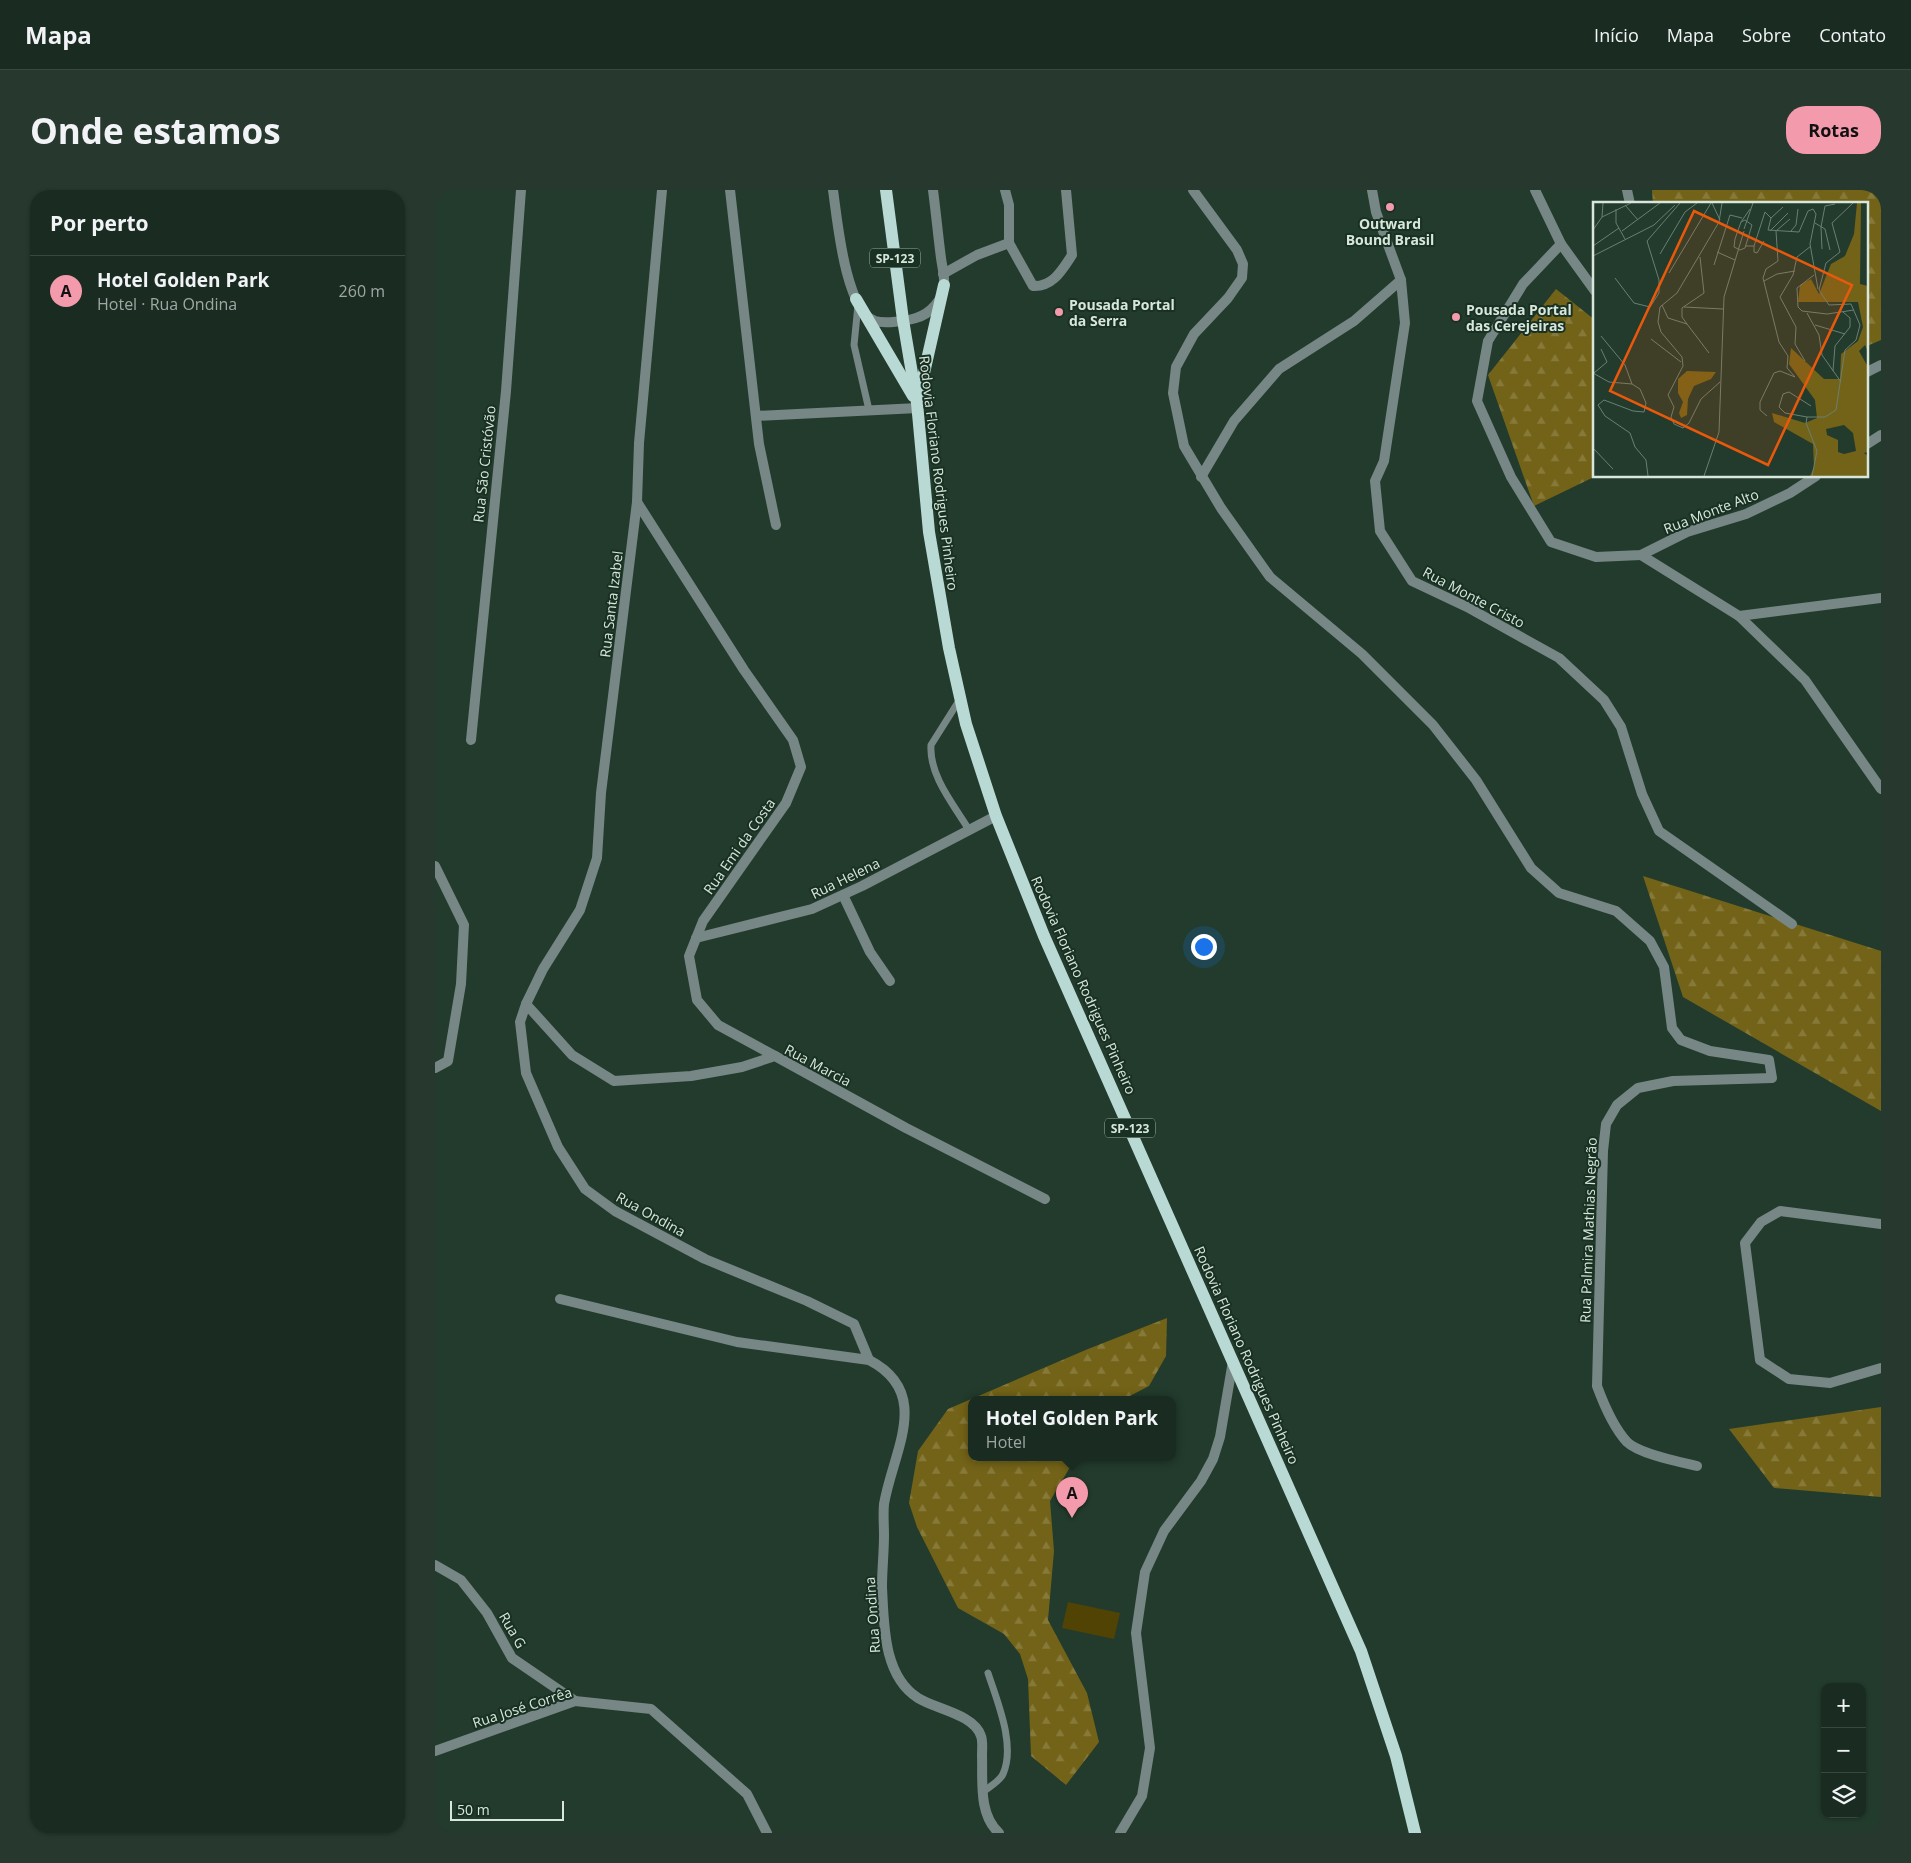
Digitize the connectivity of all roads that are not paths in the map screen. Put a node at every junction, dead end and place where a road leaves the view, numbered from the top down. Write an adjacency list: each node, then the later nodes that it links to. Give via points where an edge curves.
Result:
1 (521, 190): 34 (street, Rua São Cristóvão, via 506,391)
2 (662, 190): 28 (street, Rua Santa Izabel, via 639,443)
3 (730, 190): 23 (street)
4 (833, 190): 17 (street, via 841,250)
5 (933, 190): 14 (street)
6 (1005, 190): 12 (street, via 1009,205)
7 (1066, 190): 12 (street, via 1072,255 1057,278 1044,287 1033,286)
8 (1193, 190): 26 (street, Rua Palmira Mathias Negrão, via 1237,250 1243,264 1242,278 1194,334 1176,367 1173,393 1184,446)
9 (1373, 190): 15 (street, Rua Monte Cristo, via 1377,212)
10 (1535, 190): 13 (street)
11 (886, 192): 18 (main road, Rodovia Floriano Rodrigues Pinheiro / SP-123)
12 (1009, 243): 14 (street, via 977,255)
13 (1561, 244): 16 (street); 30 (street, via 1523,284 1488,341 1477,401 1511,477 1551,542 1596,557)
14 (943, 280): 18 (street, via 938,302 929,312); 21 (main road)
15 (1401, 280): 26 (street, via 1354,321 1279,369 1234,421); 40 (street, Rua Monte Cristo, via 1405,323 1383,461 1375,481 1380,531 1412,581 1559,658 1604,700 1621,727 1642,794 1659,831)
16 (1593, 288)
17 (857, 302): 18 (street, via 873,320); 21 (main road); 22 (lane, via 854,345)
18 (903, 320): 21 (main road, Rodovia Floriano Rodrigues Pinheiro / SP-123)
19 (1881, 365): 20 (street)
20 (1869, 371)
21 (917, 405): 22 (street); 33 (main road, Rodovia Floriano Rodrigues Pinheiro / SP-123, via 929,532)
22 (869, 410): 23 (street)
23 (756, 416): 29 (street)
24 (1881, 435): 25 (street)
25 (1869, 443)
26 (1201, 477): 52 (street, Rua Palmira Mathias Negrão, via 1270,577 1363,654 1433,725 1476,780 1531,868 1559,893 1616,911 1650,941 1664,967 1671,1028 1681,1040 1710,1051 1769,1060 1772,1078 1673,1081 1638,1088 1617,1105 1606,1124 1597,1386 1607,1411 1628,1443 1655,1455)
27 (1814, 478): 30 (street, Rua Monte Alto, via 1746,514 1687,532)
28 (637, 502): 41 (street, Rua Emi da Costa, via 744,670 793,740 801,767 786,803 703,921); 43 (street, Rua Santa Izabel, via 601,793 597,858 580,910 543,969)
29 (776, 525)
30 (1641, 555): 32 (street)
31 (1881, 598): 32 (street)
32 (1739, 616): 35 (street, via 1805,680)
33 (960, 698): 36 (main road, Rodovia Floriano Rodrigues Pinheiro / SP-123); 37 (lane, via 931,744 931,752 940,782)
34 (471, 740)
35 (1881, 789)
36 (996, 816): 37 (street, Rua Helena); 50 (main road, Rodovia Floriano Rodrigues Pinheiro / SP-123, via 1044,936)
37 (969, 830): 39 (street, Rua Helena)
38 (435, 866): 45 (street, via 464,925 461,984 448,1061)
39 (843, 895): 41 (street, Rua Helena, via 812,910); 42 (street, via 870,952)
40 (1793, 924)
41 (696, 938): 44 (street, Rua Emi da Costa, via 689,956 697,1000 718,1025)
42 (890, 981)
43 (526, 1004): 44 (street, Rua Marcia, via 572,1055 614,1080 691,1076 743,1067); 49 (street, Rua Ondina, via 520,1022 526,1073 557,1147 585,1189 615,1211 705,1259 854,1324)
44 (775, 1056): 46 (street, Rua Marcia, via 905,1128)
45 (435, 1068)
46 (1045, 1199)
47 (1881, 1224): 51 (street, via 1780,1211 1761,1222 1745,1243 1760,1360 1789,1379 1830,1383)
48 (560, 1299): 49 (street, Rua Ondina, via 737,1342)
49 (869, 1360): 57 (street, Rua Ondina, via 887,1372 905,1398 905,1416 884,1506 882,1587 888,1656 903,1683 917,1698 975,1725 981,1736)
50 (1233, 1361): 60 (street, via 1213,1459 1164,1531 1145,1572 1136,1633 1149,1748 1142,1796); 61 (main road, Rodovia Floriano Rodrigues Pinheiro / SP-123, via 1361,1651 1396,1756)
51 (1881, 1368)
52 (1697, 1466)
53 (435, 1565): 55 (street, Rua G, via 461,1580 487,1613 512,1658)
54 (988, 1673): 57 (lane, via 1005,1724 1007,1759 1003,1776)
55 (575, 1701): 56 (street, Rua José Corrêa); 58 (street, Rua José Corrêa, via 651,1709 747,1794)
56 (435, 1751)
57 (983, 1792): 59 (street, Rua Ondina, via 985,1812)
58 (767, 1833)
59 (999, 1833)
60 (1121, 1833)
61 (1415, 1833)

